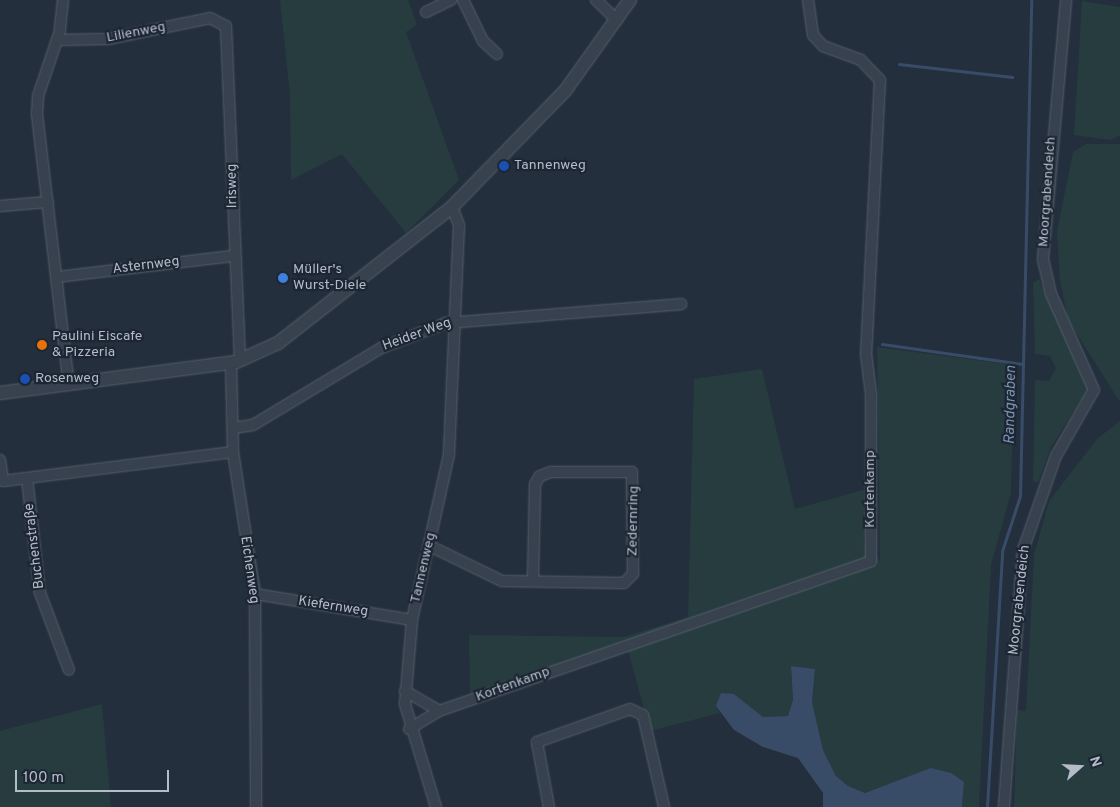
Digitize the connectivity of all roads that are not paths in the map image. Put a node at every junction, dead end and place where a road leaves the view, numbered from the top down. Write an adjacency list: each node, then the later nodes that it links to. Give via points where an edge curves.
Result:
1 (63, 0): 11 (street)
2 (452, 0): 8 (street)
3 (463, 0): 12 (street, via 483,41)
4 (596, 0): 10 (street)
5 (630, 0): 10 (street)
6 (808, 0): 33 (street, Kortenkamp, via 813,35 823,46 861,60 880,80 866,356 871,394 871,561)
7 (1066, 0): 39 (street, Moorgrabendeich, via 1043,259 1051,294 1094,390 1056,456 1023,550)
8 (426, 12)
9 (215, 18): 11 (street, Lilienweg, via 101,40); 16 (street, Irisweg, via 223,22 227,33)
10 (617, 20): 15 (street, via 565,91)
11 (57, 40): 13 (street, via 37,101)
12 (496, 54)
13 (48, 202): 14 (street); 17 (street)
14 (0, 206)
15 (452, 207): 19 (street, Tannenweg, via 459,225); 20 (street, via 278,343)
16 (234, 256): 17 (street, Asternweg); 20 (street, Irisweg)
17 (57, 277): 21 (street)
18 (681, 304): 19 (street, Heider Weg)
19 (454, 321): 23 (street, Heider Weg, via 381,348 253,424); 27 (street, Tannenweg, via 449,454)
20 (235, 362): 21 (street); 23 (street, Eichenweg)
21 (69, 385): 22 (street)
22 (0, 394)
23 (234, 428): 24 (street, Eichenweg)
24 (233, 452): 26 (street); 29 (street, Eichenweg)
25 (0, 460): 26 (street, via 3,481)
26 (27, 478): 31 (street, Buchenstraße, via 40,593)
27 (430, 546): 28 (street, Zedernring, via 502,581); 30 (street, Tannenweg)
28 (533, 579): 28 (street, Zedernring, via 535,484 540,476 560,471 632,472 633,574 628,582)
29 (255, 594): 30 (street, Kiefernweg); 35 (street, Eichenweg)
30 (412, 620): 32 (street, Tannenweg)
31 (69, 670)
32 (405, 691): 33 (street); 34 (street, Tannenweg)
33 (439, 711): 34 (street, Kortenkamp)
34 (409, 729): 36 (street, Tannenweg)
35 (256, 807)
36 (436, 807)
37 (549, 807): 38 (street, via 537,742 630,709 643,715)
38 (664, 807)
39 (1004, 807)

